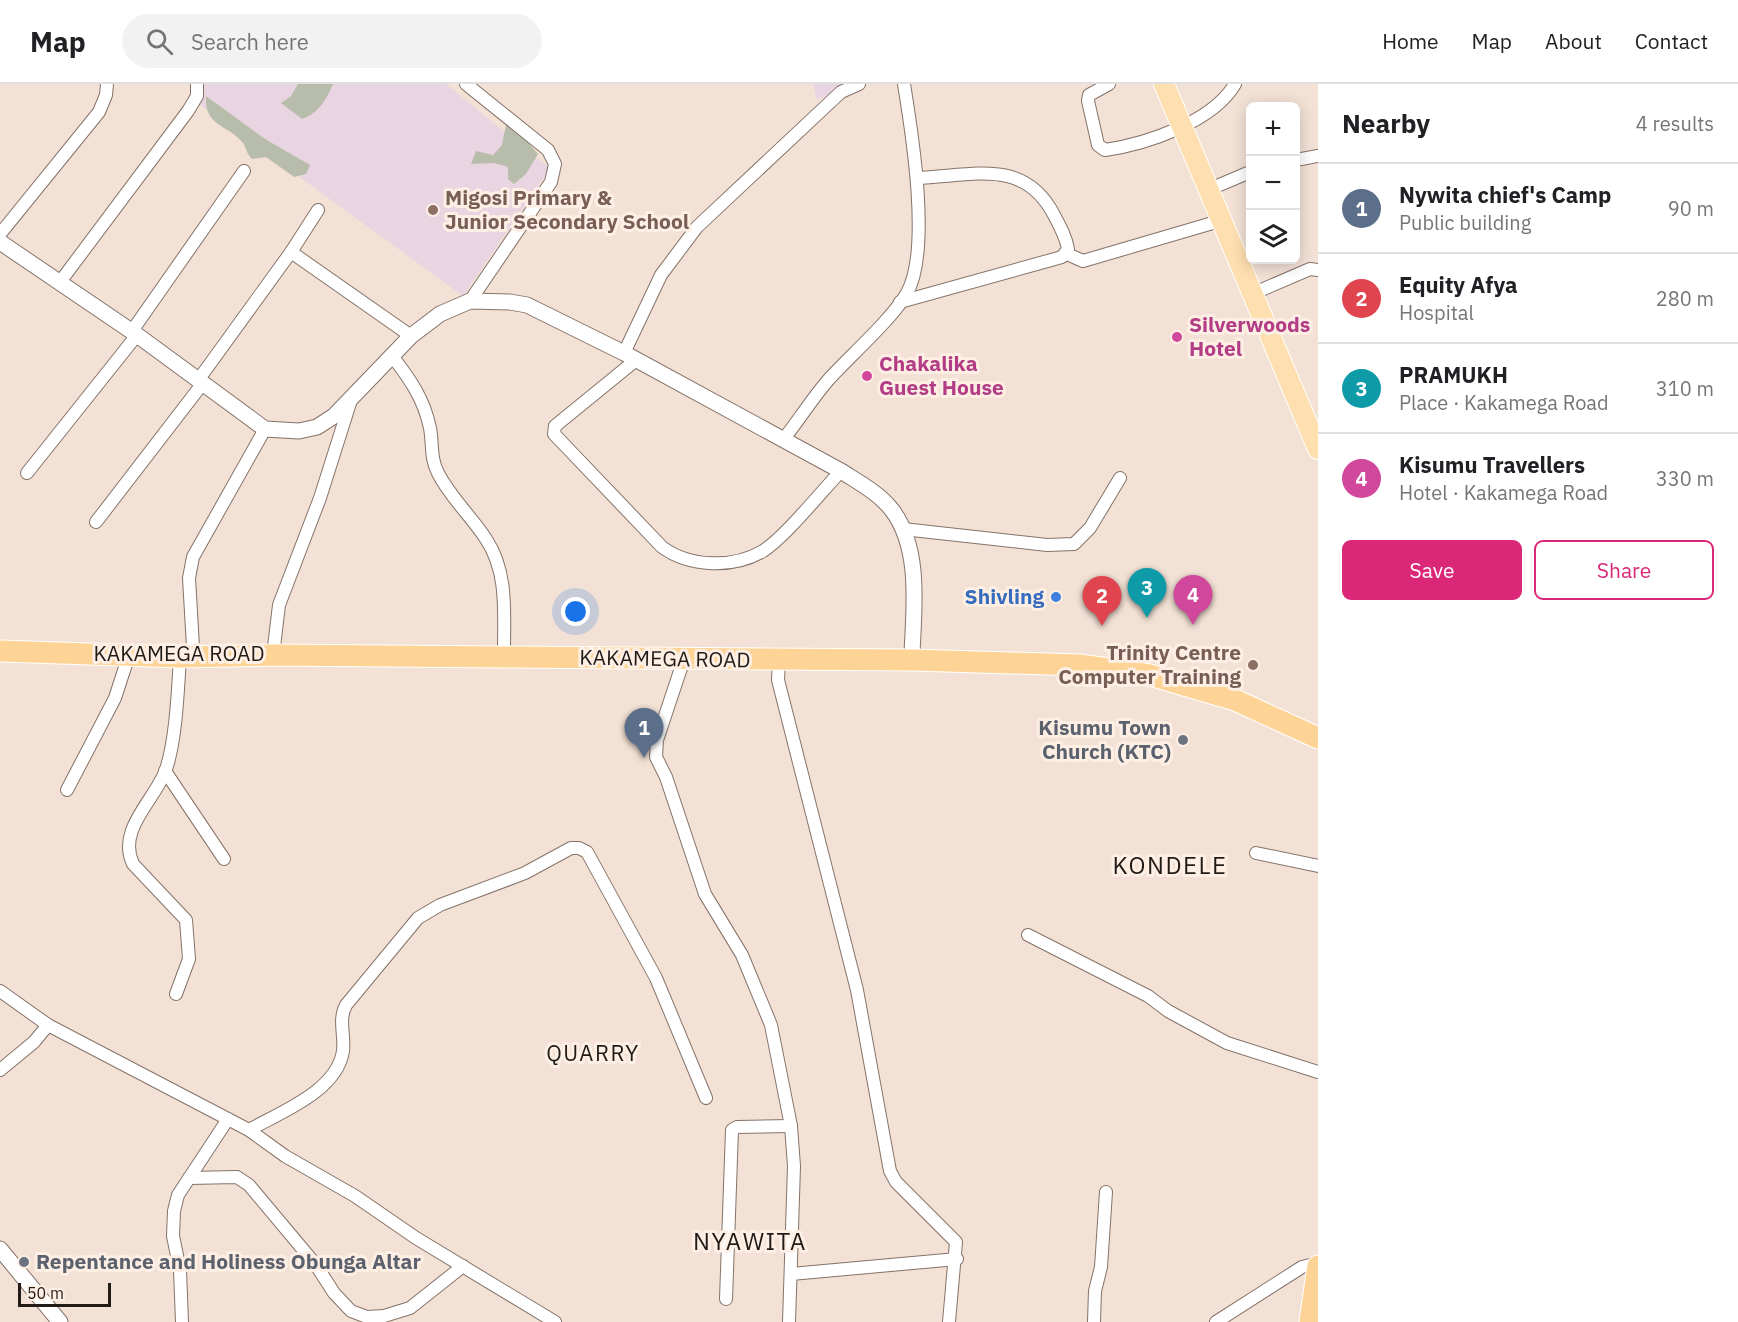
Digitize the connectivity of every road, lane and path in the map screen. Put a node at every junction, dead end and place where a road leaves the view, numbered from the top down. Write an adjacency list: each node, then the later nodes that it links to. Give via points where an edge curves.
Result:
1 (106, 84): 18 (street, via 99,112)
2 (197, 84): 23 (street, via 193,104)
3 (466, 84): 25 (street, via 548,150 555,164 551,182)
4 (859, 84): 30 (street, via 841,92 697,227 661,275)
5 (904, 84): 14 (street)
6 (1109, 84): 9 (street, via 1089,96 1088,101 1098,145 1105,150)
7 (1164, 84): 9 (main road)
8 (1235, 84): 9 (street, via 1228,94)
9 (1183, 128): 15 (main road)
10 (1318, 156): 11 (street)
11 (1300, 159)
12 (244, 171): 27 (street)
13 (1246, 174): 15 (street)
14 (917, 178): 21 (street, via 1003,174 1026,181 1049,204 1065,236); 26 (street, via 916,267)
15 (1210, 189): 17 (main road)
16 (318, 210): 20 (street)
17 (1223, 220): 21 (street, via 1083,261); 24 (main road)
18 (0, 234)
19 (0, 242): 23 (street)
20 (291, 252): 28 (street); 31 (street)
21 (1067, 254): 26 (street)
22 (1318, 270): 24 (street, via 1310,269)
23 (60, 282): 27 (street)
24 (1252, 294): 35 (main road)
25 (470, 301): 28 (street, via 440,314); 30 (street, via 527,305)
26 (900, 302): 34 (street, via 828,380)
27 (135, 333): 31 (street); 37 (street)
28 (411, 336): 29 (street)
29 (392, 356): 32 (street); 43 (street, via 425,405 437,472 487,540 502,576)
30 (630, 356): 34 (street); 36 (street, via 555,426 554,434 662,547 678,558 715,563 762,552)
31 (201, 381): 33 (street); 39 (street)
32 (352, 398): 33 (street, via 334,417 317,427 299,431); 42 (street, via 320,498 279,605)
33 (265, 429): 45 (street, via 193,557)
34 (783, 440): 36 (street)
35 (1318, 449)
36 (841, 471): 40 (street, via 875,493 892,509)
37 (27, 473)
38 (1120, 478): 40 (street, via 1090,528 1074,544 1047,546)
39 (96, 522)
40 (903, 528): 46 (street, via 912,561)
41 (0, 641): 45 (highway, KAKAMEGA ROAD)
42 (274, 647): 43 (highway, KAKAMEGA ROAD); 45 (highway, KAKAMEGA ROAD)
43 (504, 650): 46 (highway, KAKAMEGA ROAD)
44 (0, 651): 47 (highway, KAKAMEGA ROAD)
45 (186, 652): 47 (highway, KAKAMEGA ROAD); 48 (highway, KAKAMEGA ROAD); 52 (street)
46 (912, 653): 50 (highway, KAKAMEGA ROAD, via 1081,660 1149,669 1237,693)
47 (129, 655): 53 (street, via 118,691)
48 (684, 659): 49 (highway, KAKAMEGA ROAD); 65 (street, via 657,740 656,758 666,777 702,888 742,955 767,1013)
49 (779, 660): 51 (highway, KAKAMEGA ROAD, via 974,661 1099,667 1150,675 1235,700); 70 (street, via 778,680 857,990 890,1171 896,1182 957,1242)
50 (1318, 731)
51 (1318, 738)
52 (165, 771): 55 (street); 59 (street, via 134,827 128,853 133,864 186,920 189,959)
53 (67, 790)
54 (1256, 853): 56 (street)
55 (224, 859)
56 (1318, 866)
57 (1029, 935): 62 (street, via 1148,996 1227,1043)
58 (0, 991): 60 (street)
59 (176, 994)
60 (48, 1026): 61 (street); 64 (street)
61 (0, 1070)
62 (1318, 1072)
63 (706, 1098): 66 (street, via 656,978 587,852 571,848 525,873 440,905 418,918 346,1005 341,1020 343,1051 336,1074 318,1090)
64 (228, 1119): 66 (street); 67 (street)
65 (791, 1126): 73 (street); 74 (street, via 732,1130)
66 (249, 1130): 72 (street)
67 (189, 1178): 72 (street, via 237,1177 249,1185 316,1265 334,1293 351,1311 367,1317 410,1308); 76 (street, via 178,1195 172,1221 180,1270)
68 (1106, 1192): 80 (street)
69 (0, 1249): 75 (street)
70 (957, 1259): 73 (street); 79 (street)
71 (1318, 1265): 81 (street, via 1302,1267); 82 (highway)
72 (463, 1266): 77 (street)
73 (791, 1274): 78 (street)
74 (726, 1299)
75 (60, 1322)
76 (182, 1322)
77 (555, 1322)
78 (789, 1322)
79 (949, 1322)
80 (1094, 1322)
81 (1215, 1322)
82 (1310, 1322)

